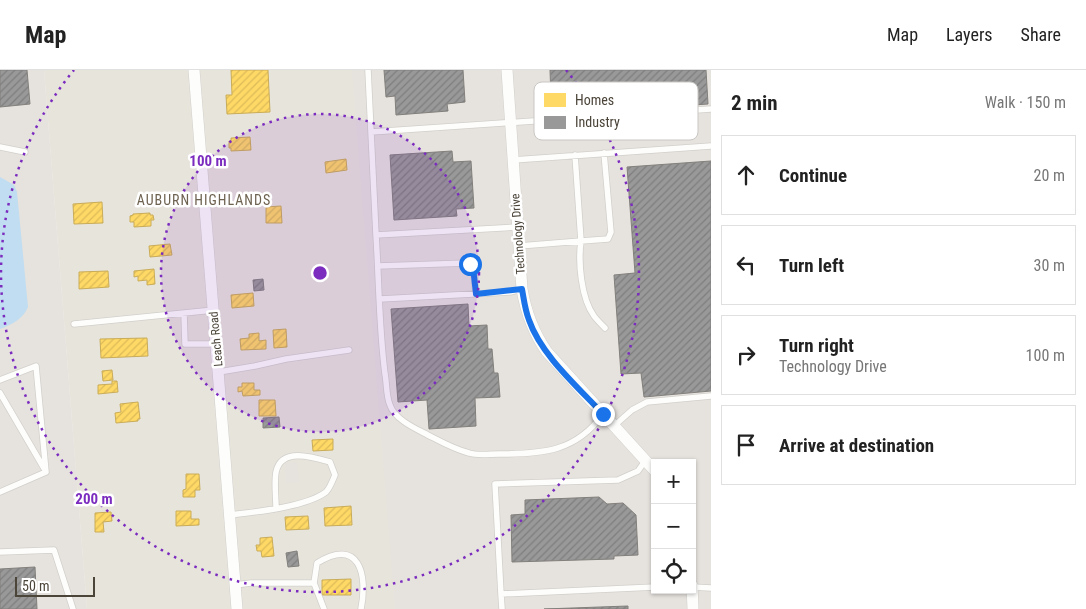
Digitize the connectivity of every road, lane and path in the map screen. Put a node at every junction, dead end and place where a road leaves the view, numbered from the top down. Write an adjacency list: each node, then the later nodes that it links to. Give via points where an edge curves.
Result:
1 (194, 70): 23 (street, Leach Road)
2 (368, 70): 8 (lane)
3 (507, 70): 7 (street, Technology Drive)
4 (711, 109): 5 (lane)
5 (698, 110)
6 (534, 121): 7 (lane)
7 (510, 123): 8 (lane); 14 (street, Technology Drive)
8 (371, 132): 16 (lane)
9 (0, 146): 11 (lane)
10 (711, 146): 12 (lane)
11 (25, 152)
12 (604, 153): 13 (lane); 17 (lane, via 610,232 608,239)
13 (575, 155): 14 (lane); 17 (lane)
14 (513, 160): 15 (street, Technology Drive)
15 (518, 227): 16 (lane); 18 (street, Technology Drive)
16 (376, 235): 19 (lane)
17 (581, 241): 18 (lane); 26 (lane, via 579,254 583,290 593,316)
18 (519, 246): 20 (street, Technology Drive)
19 (378, 266): 21 (lane, via 466,263 473,267); 22 (lane)
20 (522, 289): 21 (lane); 33 (street, Technology Drive, via 529,321 538,340)
21 (476, 294): 22 (lane)
22 (380, 300): 33 (lane, via 390,404 395,414 424,432 470,454 556,450 585,435)
23 (214, 310): 24 (lane); 27 (street, Leach Road)
24 (184, 313): 25 (lane); 27 (lane, via 185,344)
25 (74, 324)
26 (605, 328)
27 (216, 344): 29 (street, Leach Road)
28 (349, 350): 29 (lane)
29 (219, 372): 40 (street, Leach Road)
30 (0, 380): 37 (lane, via 36,366)
31 (0, 393): 37 (lane)
32 (711, 396): 34 (lane, via 647,402)
33 (603, 414): 34 (street, Technology Drive)
34 (613, 426): 35 (street, Technology Drive)
35 (646, 461): 36 (street, Technology Drive); 47 (lane, via 638,471 618,480 495,484)
36 (651, 467)
37 (46, 472): 38 (lane)
38 (0, 492)
39 (276, 508): 39 (lane, via 311,500 327,491 335,475 330,462 297,456 280,462 276,472); 40 (lane)
40 (230, 515): 43 (street, Leach Road)
41 (0, 552): 50 (lane, via 54,550)
42 (314, 583): 43 (lane); 52 (lane); 53 (lane, via 316,563 329,555 344,553 354,557 360,566 364,592)
43 (235, 585): 51 (street, Leach Road)
44 (696, 586): 46 (lane)
45 (651, 587): 47 (lane)
46 (711, 588)
47 (501, 594): 54 (lane)
48 (693, 594): 49 (street)
49 (694, 608)
50 (73, 609)
51 (237, 609)
52 (324, 609)
53 (360, 609)
54 (502, 609)

